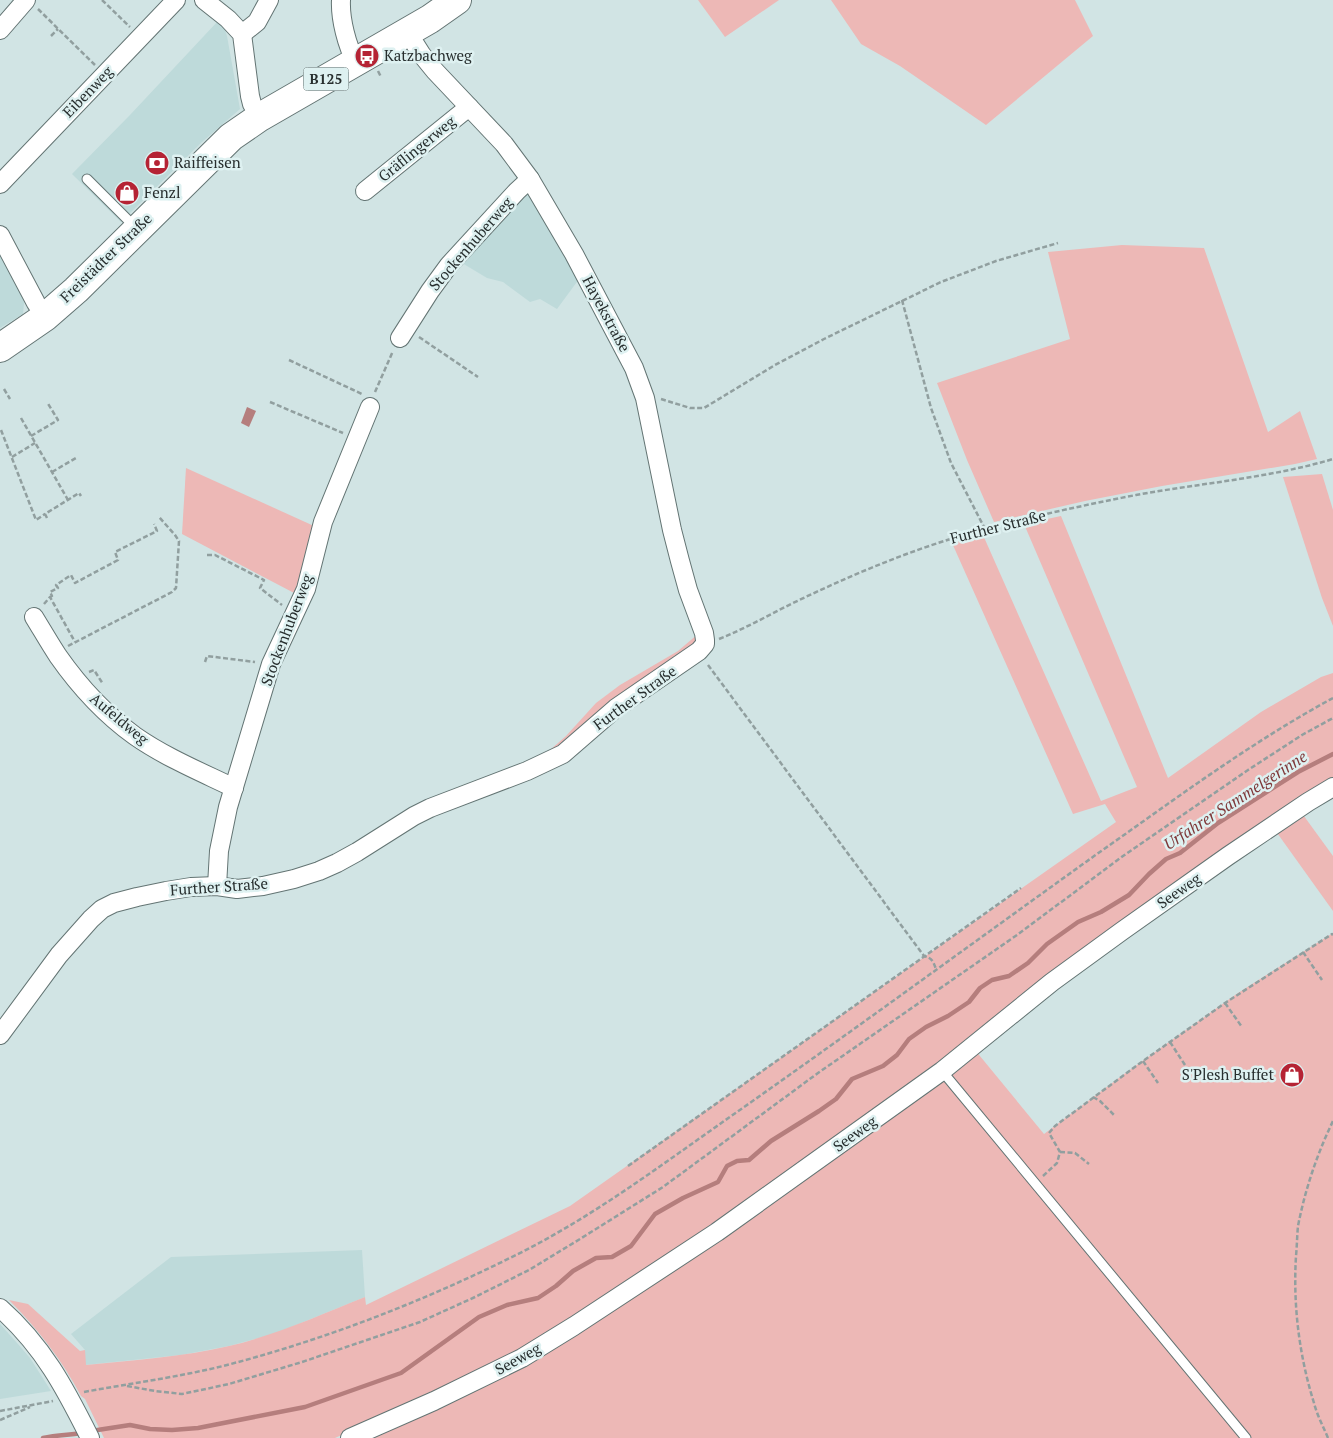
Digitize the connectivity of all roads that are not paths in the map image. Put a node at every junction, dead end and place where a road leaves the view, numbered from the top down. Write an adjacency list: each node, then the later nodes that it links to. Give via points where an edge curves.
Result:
1 (176, 0): 15 (street, Eibenweg)
2 (204, 0): 9 (street)
3 (269, 0): 9 (street, via 257,22)
4 (340, 0): 10 (street, via 349,50)
5 (457, 0): 8 (main road, Freistädter Straße / B125)
6 (30, 2): 7 (street)
7 (0, 30)
8 (408, 33): 10 (main road, Freistädter Straße / B125); 11 (street, Hayekstraße, via 429,64)
9 (242, 34): 12 (street, via 250,96)
10 (356, 62): 12 (main road, Freistädter Straße / B125)
11 (469, 107): 14 (street, Hayekstraße, via 504,144); 16 (street, Gräflingerweg)
12 (260, 117): 17 (main road, Freistädter Straße / B125, via 231,137)
13 (88, 179): 17 (lane)
14 (530, 179): 20 (street, Stockenhuberweg, via 516,190 449,265); 24 (street, Hayekstraße, via 600,301 634,368 645,398 672,530 706,640)
15 (0, 184)
16 (365, 191)
17 (136, 229): 19 (main road, Freistädter Straße / B125)
18 (1, 241): 19 (street)
19 (45, 317): 21 (main road, Freistädter Straße / B125)
20 (403, 333)
21 (0, 348)
22 (371, 403): 26 (street, Stockenhuberweg, via 324,522 306,589 271,664)
23 (34, 617): 26 (street, Aufeldweg, via 77,680 134,735)
24 (702, 647): 27 (street, Further Straße, via 624,702 563,754 547,762 430,808 357,852 319,870 263,886 237,889)
25 (1333, 787): 29 (street, Seeweg, via 1242,846 1115,936)
26 (234, 788): 27 (street, Stockenhuberweg, via 218,851)
27 (217, 886): 28 (street, Further Straße, via 137,896 102,910 59,955)
28 (0, 1035)
29 (942, 1071): 32 (street, Seeweg, via 717,1232 542,1346 500,1370); 33 (lane)
30 (0, 1308): 31 (street, via 38,1348 55,1372)
31 (90, 1438)
32 (350, 1438)
33 (1246, 1438)

